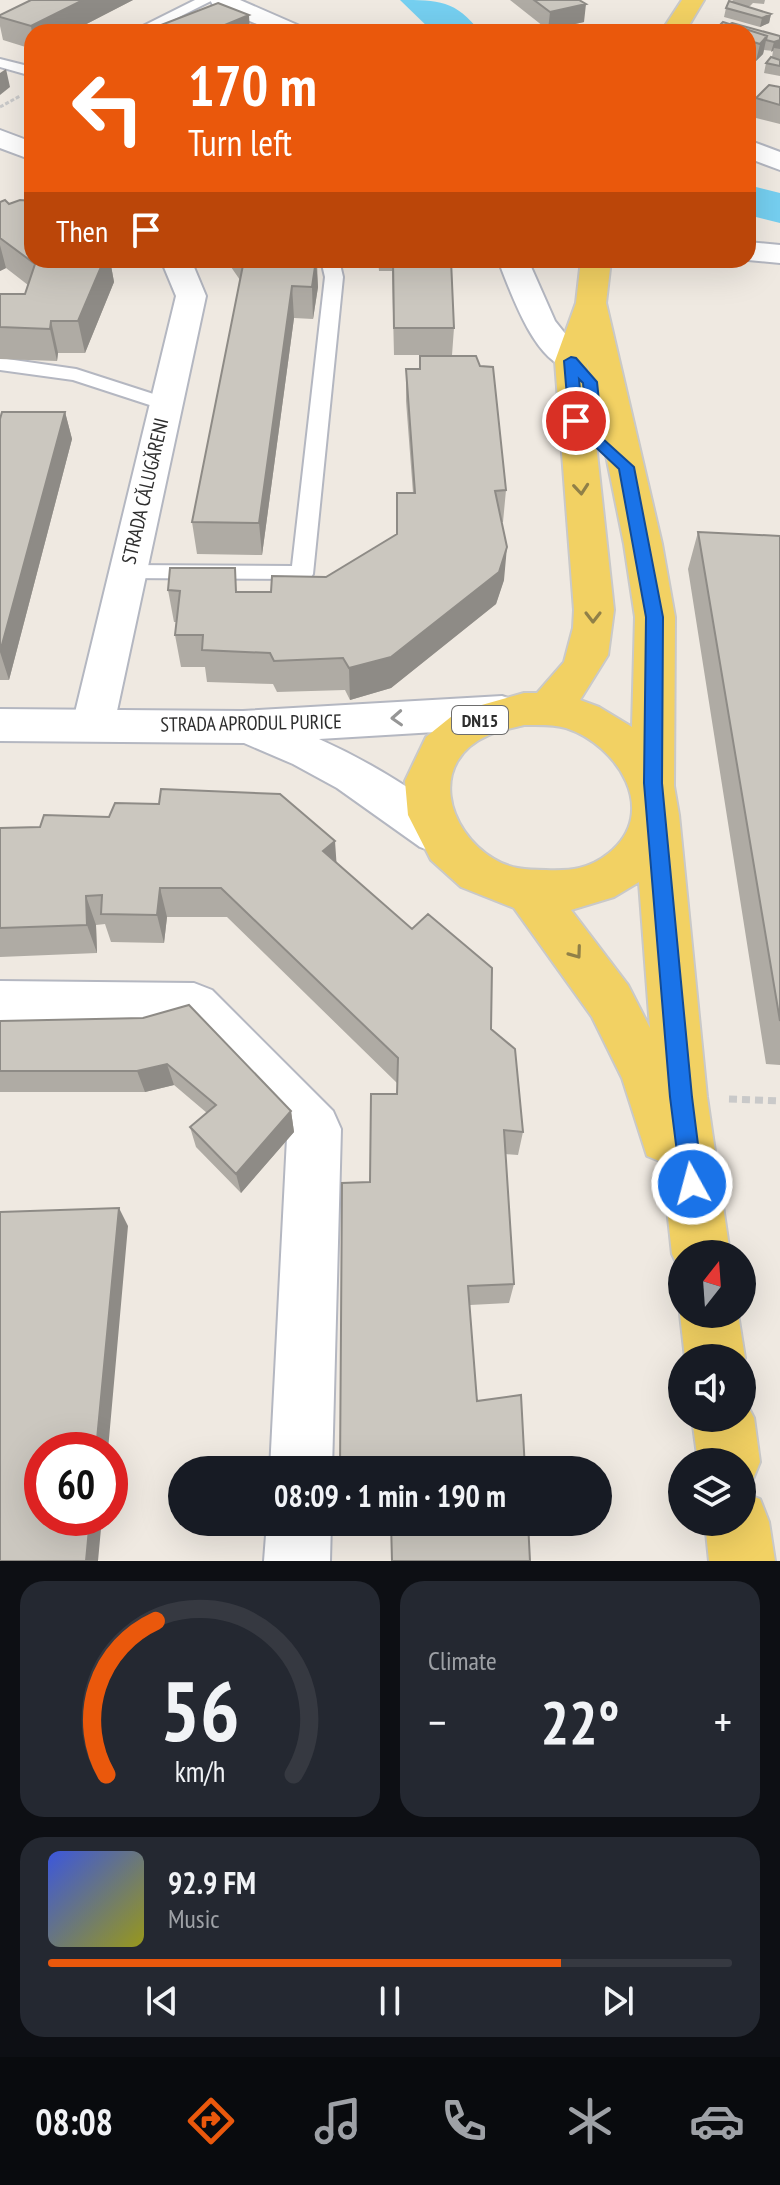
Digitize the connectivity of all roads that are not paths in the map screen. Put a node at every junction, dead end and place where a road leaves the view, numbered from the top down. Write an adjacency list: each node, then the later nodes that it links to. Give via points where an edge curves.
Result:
1 (206, 0): 4 (lane)
2 (221, 0): 5 (street)
3 (693, 0): 6 (main road)
4 (155, 24)
5 (276, 24)
6 (678, 24)
7 (0, 63): 8 (lane)
8 (24, 70)
9 (0, 138): 10 (street)
10 (24, 148)
11 (756, 152): 12 (street)
12 (780, 162)
13 (756, 252): 14 (street)
14 (780, 254)
15 (186, 268): 22 (street, STRADA CĂLUGĂRENI, via 191,296)
16 (332, 268): 24 (lane, via 302,574)
17 (516, 268): 20 (street, via 540,324)
18 (595, 268): 19 (main road, DN15)
19 (591, 303): 20 (main road, DN15); 23 (main road, DN15)
20 (571, 361): 23 (main road, via 590,382 596,440); 25 (main road, DN15, one-way to 25, via 593,634 589,659)
21 (0, 364): 22 (lane, via 76,375)
22 (165, 404): 24 (street, STRADA CĂLUGĂRENI)
23 (626, 467): 30 (main road, DN15, via 655,617)
24 (126, 573): 28 (street, STRADA CĂLUGĂRENI)
25 (547, 709): 26 (main road, DN15); 30 (main road, DN15, via 582,717 613,733 638,756)
26 (502, 712): 29 (street, STRADA APRODUL PURICE, one-way to 29); 31 (main road, DN15, via 469,724 444,745 428,772 425,803)
27 (0, 725): 28 (street, STRADA APRODUL PURICE)
28 (93, 725): 29 (street, STRADA APRODUL PURICE)
29 (243, 727): 31 (street, via 331,762)
30 (655, 797): 32 (main road, DN15, via 650,839 631,864 602,882 567,891); 35 (main road, DN15)
31 (436, 834): 32 (main road, DN15, via 459,860 491,880)
32 (529, 891): 34 (main road, DN15, one-way to 34, via 610,1001 647,1075)
33 (0, 1004): 36 (street, via 194,1006 314,1129)
34 (698, 1240)
35 (699, 1240)
36 (302, 1456)
37 (298, 1536): 39 (street)
38 (739, 1536): 40 (main road)
39 (297, 1561)
40 (742, 1561)

